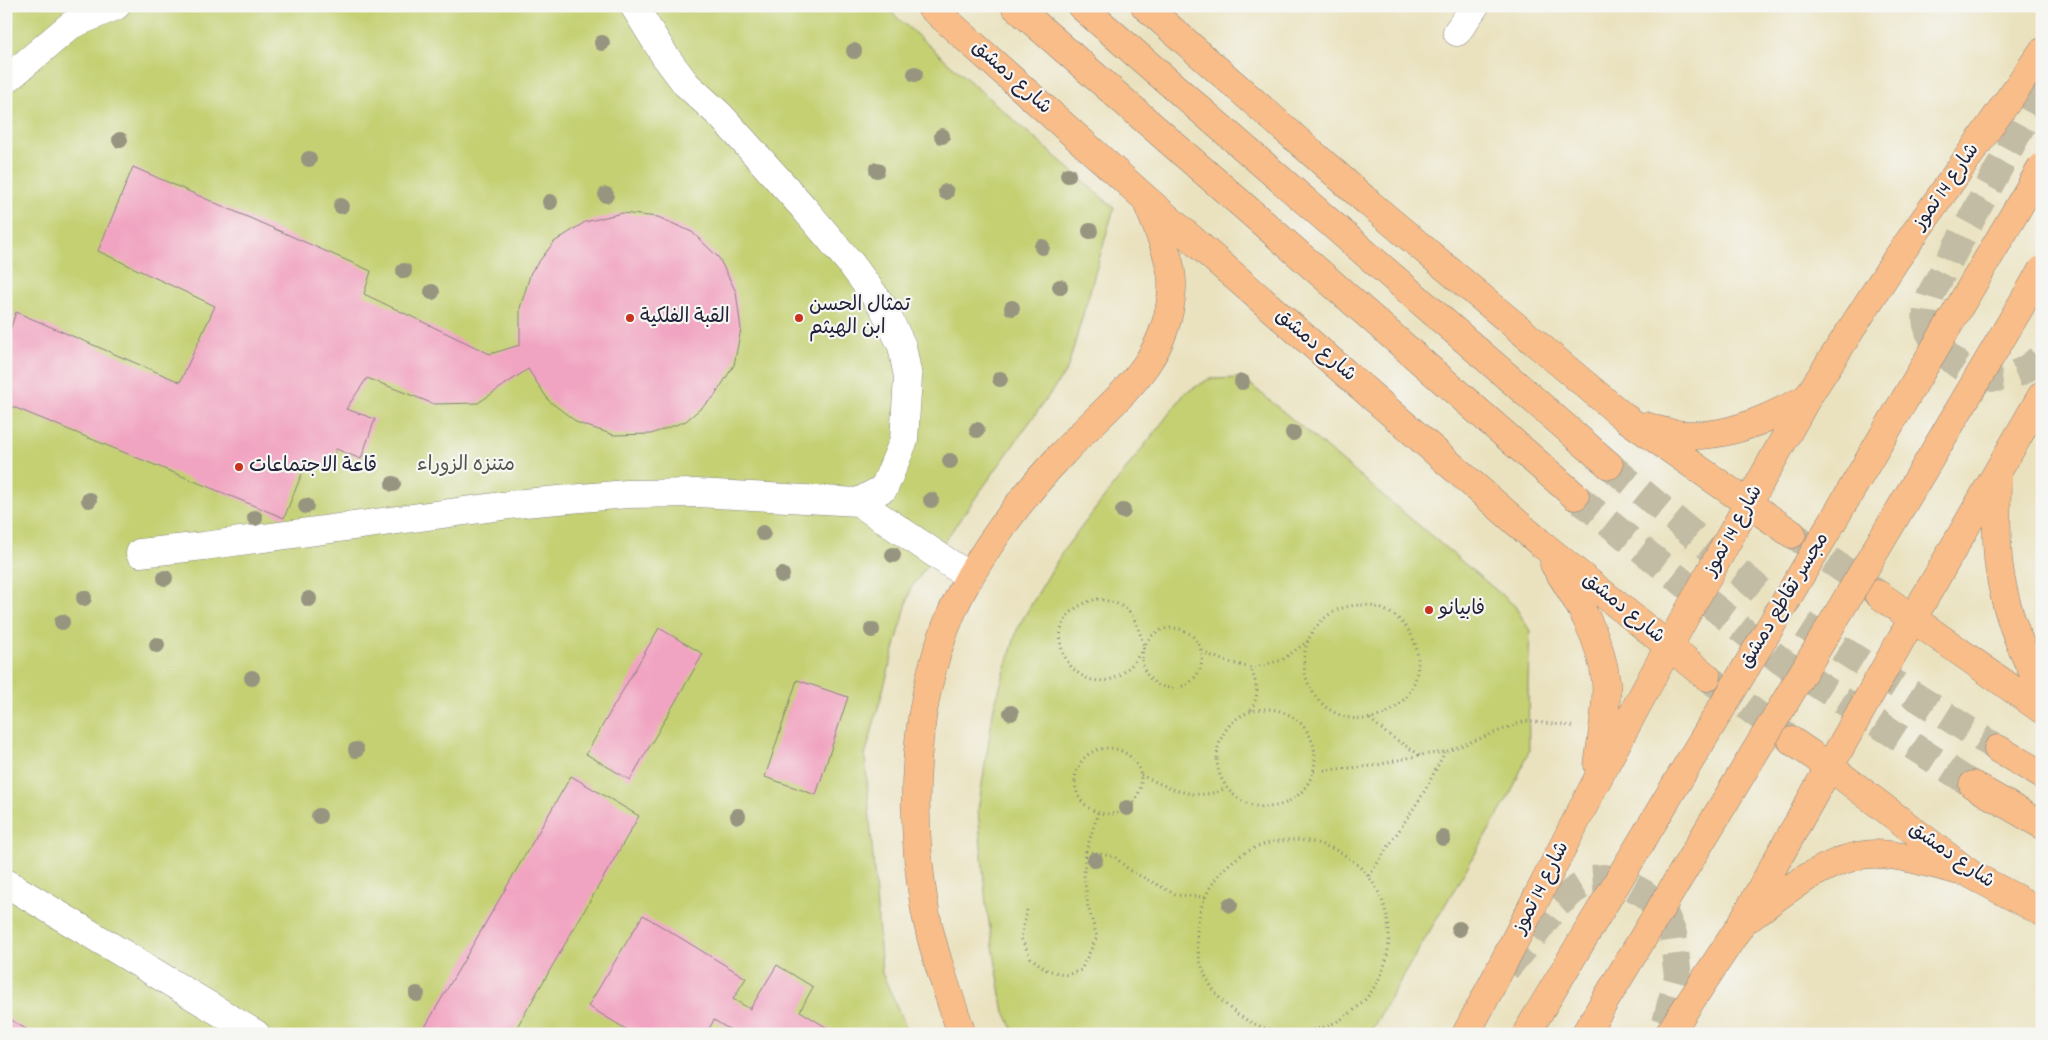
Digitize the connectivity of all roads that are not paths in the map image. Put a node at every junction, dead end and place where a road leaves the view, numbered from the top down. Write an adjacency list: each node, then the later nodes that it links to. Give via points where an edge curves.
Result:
1 (116, 6): 8 (street)
2 (634, 6): 21 (street, via 686,84 721,116 852,265 883,307 902,346 908,377 904,440 884,488)
3 (930, 6): 13 (main road, شارع دمشق)
4 (1015, 6): 20 (main road)
5 (1081, 6): 18 (main road)
6 (1145, 6): 17 (main road, via 1370,204)
7 (1475, 6): 9 (street)
8 (70, 16): 11 (street)
9 (1457, 32)
10 (2042, 52): 16 (main road, شارع 14 تموز, via 1894,261)
11 (6, 80)
12 (2042, 166): 47 (main road, مجسر تقاطع دمشق, bridge)
13 (1146, 199): 24 (main road, شارع دمشق); 26 (main road, via 1168,258 1172,287 1168,315 1157,345 1140,375 1030,488)
14 (2042, 270): 48 (main road, bridge)
15 (2042, 395): 19 (main road)
16 (1807, 398): 17 (main road, via 1735,430 1698,435 1660,431); 22 (main road, شارع 14 تموز)
17 (1624, 417): 22 (main road)
18 (1608, 464)
19 (1997, 472): 28 (main road); 31 (main road, via 1999,566 2004,593 2023,655)
20 (1575, 496)
21 (858, 502): 25 (street, via 697,493 627,494 524,502); 26 (street)
22 (1749, 503): 23 (main road); 29 (main road, شارع 14 تموز)
23 (1792, 534)
24 (1539, 542): 29 (main road, شارع دمشق); 37 (main road, via 1581,606 1598,644 1606,683)
25 (140, 553)
26 (970, 577): 45 (main road, via 948,620 924,703 917,778 917,842 925,910)
27 (1878, 594): 28 (main road)
28 (1913, 618): 32 (main road); 35 (main road)
29 (1669, 646): 30 (main road, شارع دمشق); 37 (main road, شارع 14 تموز)
30 (1706, 678)
31 (2042, 690)
32 (2042, 710)
33 (1792, 741): 35 (main road, شارع دمشق)
34 (1998, 749): 36 (main road)
35 (1830, 767): 40 (main road, شارع دمشق); 43 (main road)
36 (2042, 775)
37 (1597, 780): 46 (main road, شارع 14 تموز)
38 (1973, 785): 39 (main road)
39 (2042, 826)
40 (1972, 875): 42 (main road, شارع دمشق); 43 (main road, via 1901,856 1874,854 1849,859 1806,877)
41 (6, 883): 44 (street)
42 (2042, 912)
43 (1740, 926): 49 (main road)
44 (256, 1034)
45 (962, 1034)
46 (1466, 1034)
47 (1526, 1034)
48 (1585, 1034)
49 (1670, 1034)

